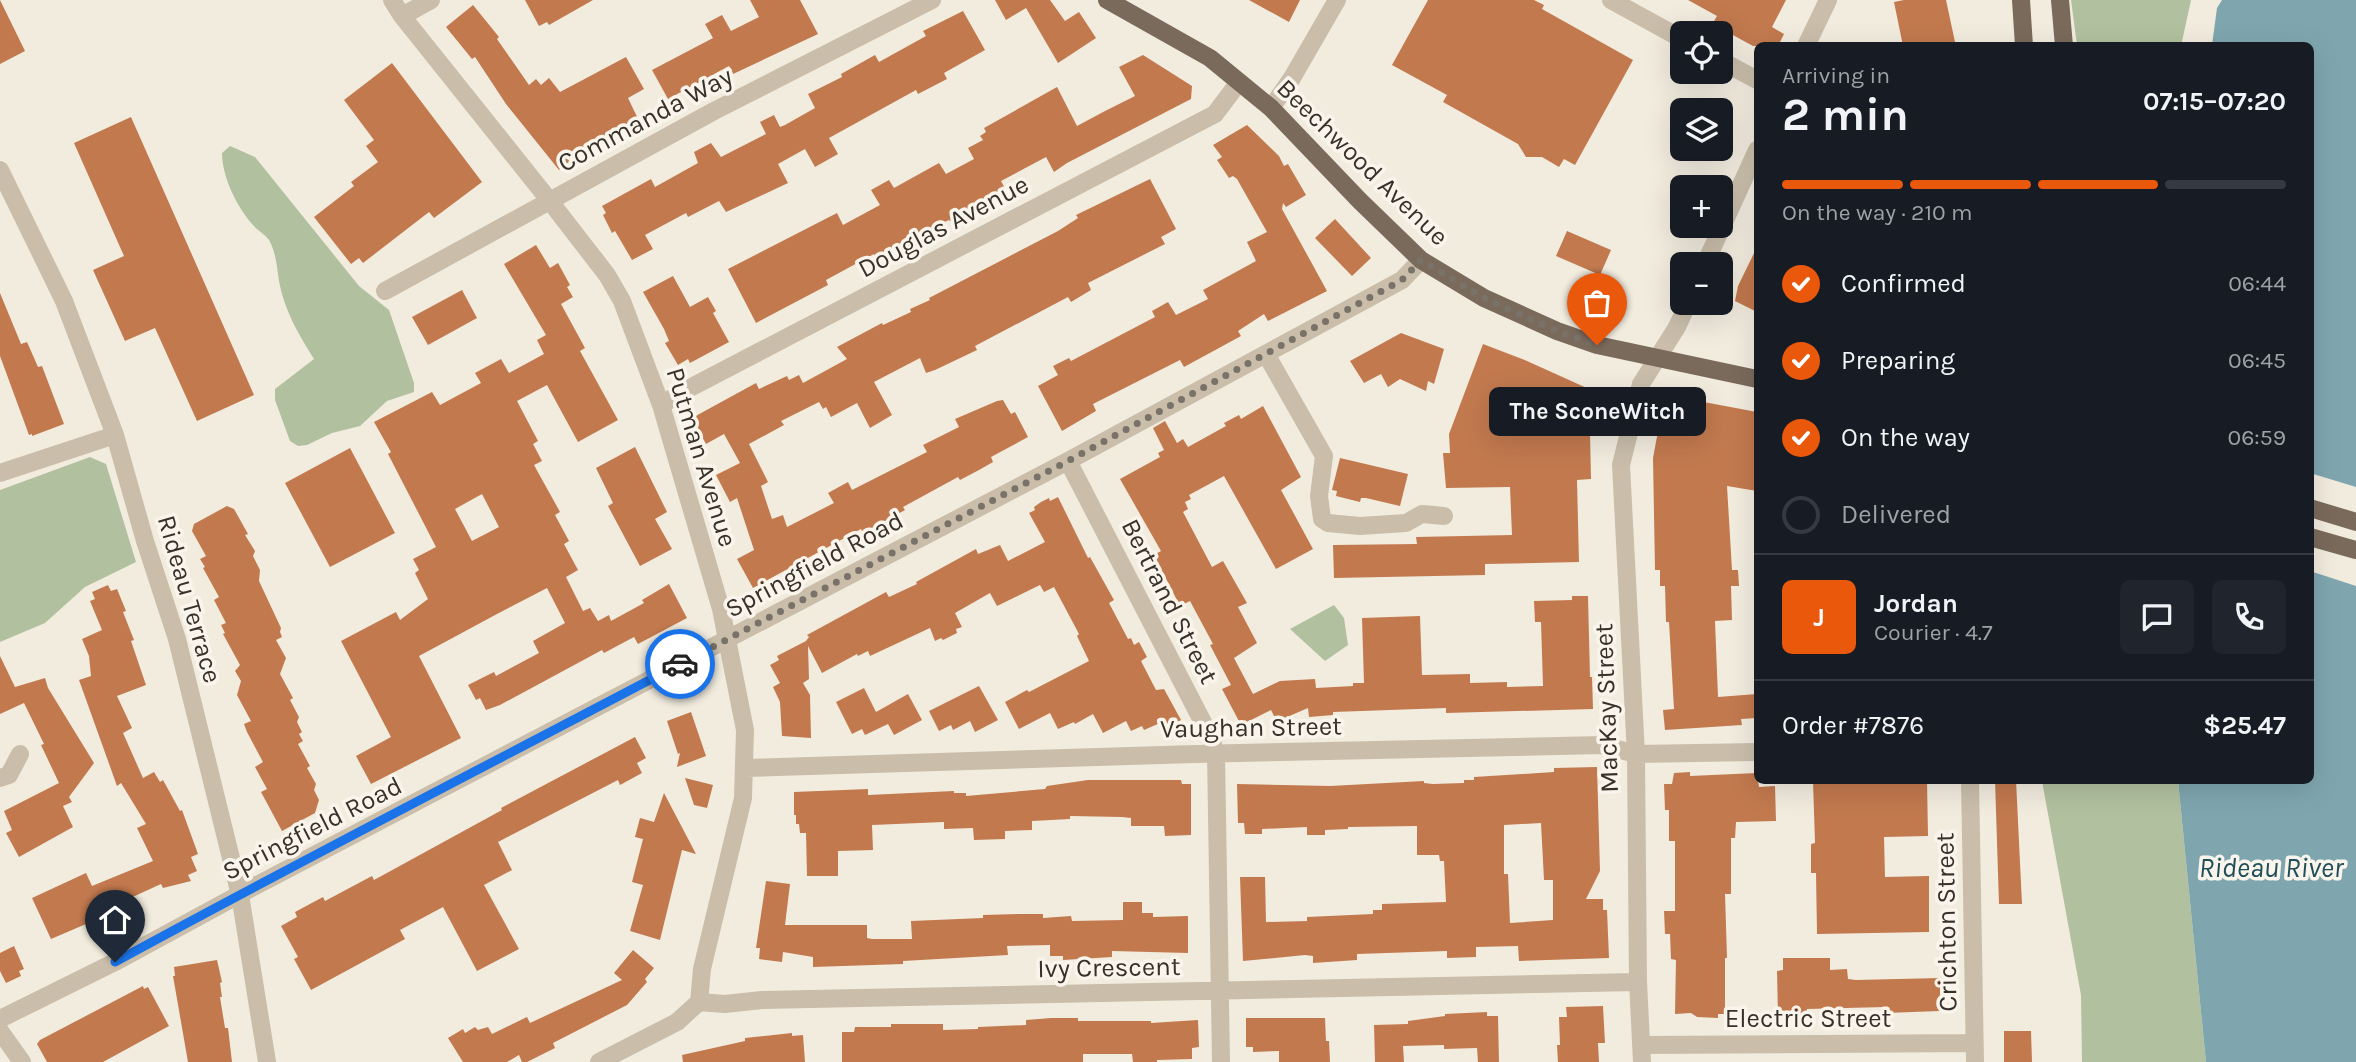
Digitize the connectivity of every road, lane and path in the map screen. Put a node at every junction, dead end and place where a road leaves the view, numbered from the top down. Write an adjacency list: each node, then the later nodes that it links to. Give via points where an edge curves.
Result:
1 (392, 0): 10 (street, Putman Avenue)
2 (431, 0): 10 (street)
3 (932, 0): 21 (street, Commanda Way)
4 (1107, 0): 17 (main road, Beechwood Avenue, via 1210,58)
5 (1337, 0): 18 (street)
6 (1611, 0): 11 (street)
7 (1828, 0): 12 (street)
8 (2021, 0): 13 (main road)
9 (2060, 0): 14 (main road)
10 (401, 16): 21 (street, Putman Avenue)
11 (1670, 32)
12 (1808, 42)
13 (2024, 42)
14 (2064, 42)
15 (1733, 67): 16 (street)
16 (1754, 78)
17 (1239, 82): 18 (main road, Beechwood Avenue); 29 (street, Douglas Avenue, via 1214,114)
18 (1272, 108): 23 (main road, Beechwood Avenue)
19 (1754, 157): 22 (street)
20 (0, 170): 30 (street, Rideau Terrace, via 64,301)
21 (549, 200): 24 (street, Commanda Way); 29 (street, Putman Avenue, via 622,301)
22 (1710, 252)
23 (1421, 260): 26 (street, Springfield Road, via 1402,280); 27 (main road, Beechwood Avenue, via 1484,298 1557,331)
24 (385, 291)
25 (1682, 315): 27 (street, MacKay Street)
26 (1266, 354): 31 (street, Springfield Road); 34 (street, via 1324,456 1319,496 1322,519 1360,526 1406,523 1422,514)
27 (1657, 358): 28 (main road, Beechwood Avenue); 42 (street, MacKay Street, via 1641,384 1621,465)
28 (1754, 378)
29 (661, 405): 38 (street, Putman Avenue, via 721,609)
30 (114, 435): 32 (street); 46 (street, Rideau Terrace, via 177,639)
31 (1068, 461): 38 (street, Springfield Road); 40 (street, Bertrand Street)
32 (0, 473)
33 (2314, 509): 35 (main road)
34 (1444, 516)
35 (2356, 522)
36 (2314, 538): 37 (main road)
37 (2356, 550)
38 (725, 640): 43 (street, Putman Avenue, via 745,730); 46 (street, Springfield Road)
39 (1754, 752): 42 (street, Vaughan Street)
40 (1216, 753): 42 (street, Vaughan Street, via 1602,745); 43 (street, Vaughan Street); 48 (street, Bertrand Street)
41 (20, 754): 44 (street, via 9,775)
42 (1636, 754): 47 (street, MacKay Street)
43 (746, 768): 49 (street, Putman Avenue, via 702,969)
44 (0, 778)
45 (1970, 784): 52 (street, Crichton Street)
46 (240, 895): 50 (street, Springfield Road); 55 (street, Rideau Terrace)
47 (1638, 982): 48 (street, Ivy Crescent); 53 (street, MacKay Street)
48 (1219, 992): 49 (street, Ivy Crescent); 57 (street, Bertrand Street)
49 (699, 1003): 56 (street, via 677,1022)
50 (0, 1018)
51 (0, 1031): 54 (street)
52 (1974, 1043): 53 (street, Electric Street); 58 (street, Crichton Street)
53 (1642, 1054)
54 (22, 1062)
55 (267, 1062)
56 (599, 1062)
57 (1221, 1062)
58 (1975, 1062)

